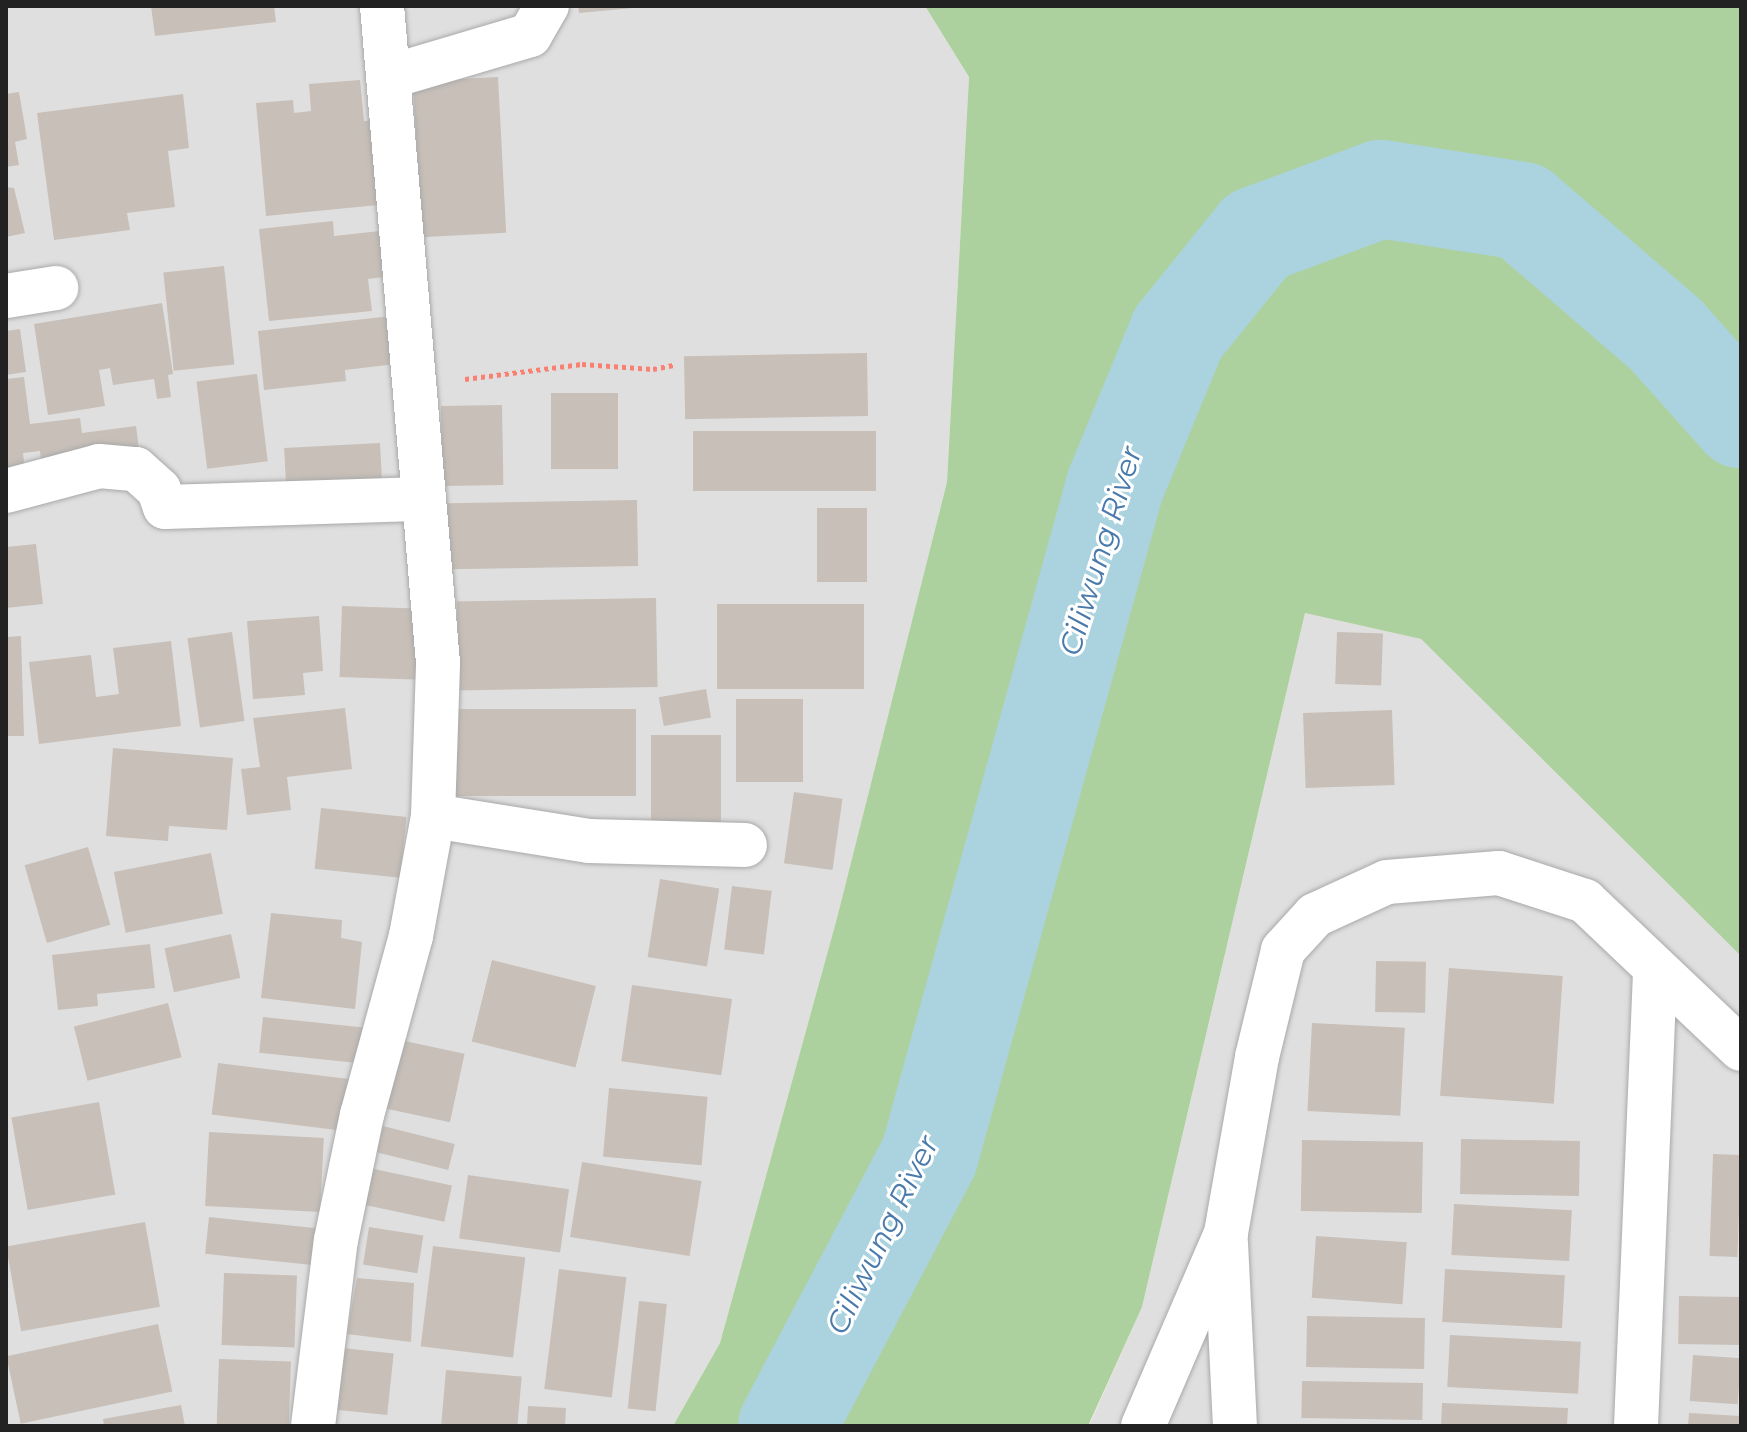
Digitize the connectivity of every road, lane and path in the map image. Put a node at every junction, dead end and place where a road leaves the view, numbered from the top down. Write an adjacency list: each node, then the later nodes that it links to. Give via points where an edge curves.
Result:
1 (382, 6): 3 (street)
2 (547, 6): 3 (street, via 530,35)
3 (392, 76): 7 (street)
4 (56, 288): 5 (street)
5 (6, 296)
6 (674, 365): 7 (path, via 653,369 582,364 465,379)
7 (415, 392): 9 (street)
8 (6, 491): 9 (street, via 99,466 136,469 159,490 165,507)
9 (424, 499): 10 (street, via 438,663)
10 (433, 816): 11 (street, via 589,841); 15 (street, via 411,936 362,1115 336,1240)
11 (745, 845)
12 (1655, 972): 13 (street); 14 (street, via 1585,901 1499,873 1387,882 1315,915 1283,950 1257,1057); 18 (street)
13 (1741, 1049)
14 (1226, 1233): 16 (street); 17 (street)
15 (313, 1426)
16 (1143, 1426)
17 (1235, 1426)
18 (1636, 1426)

